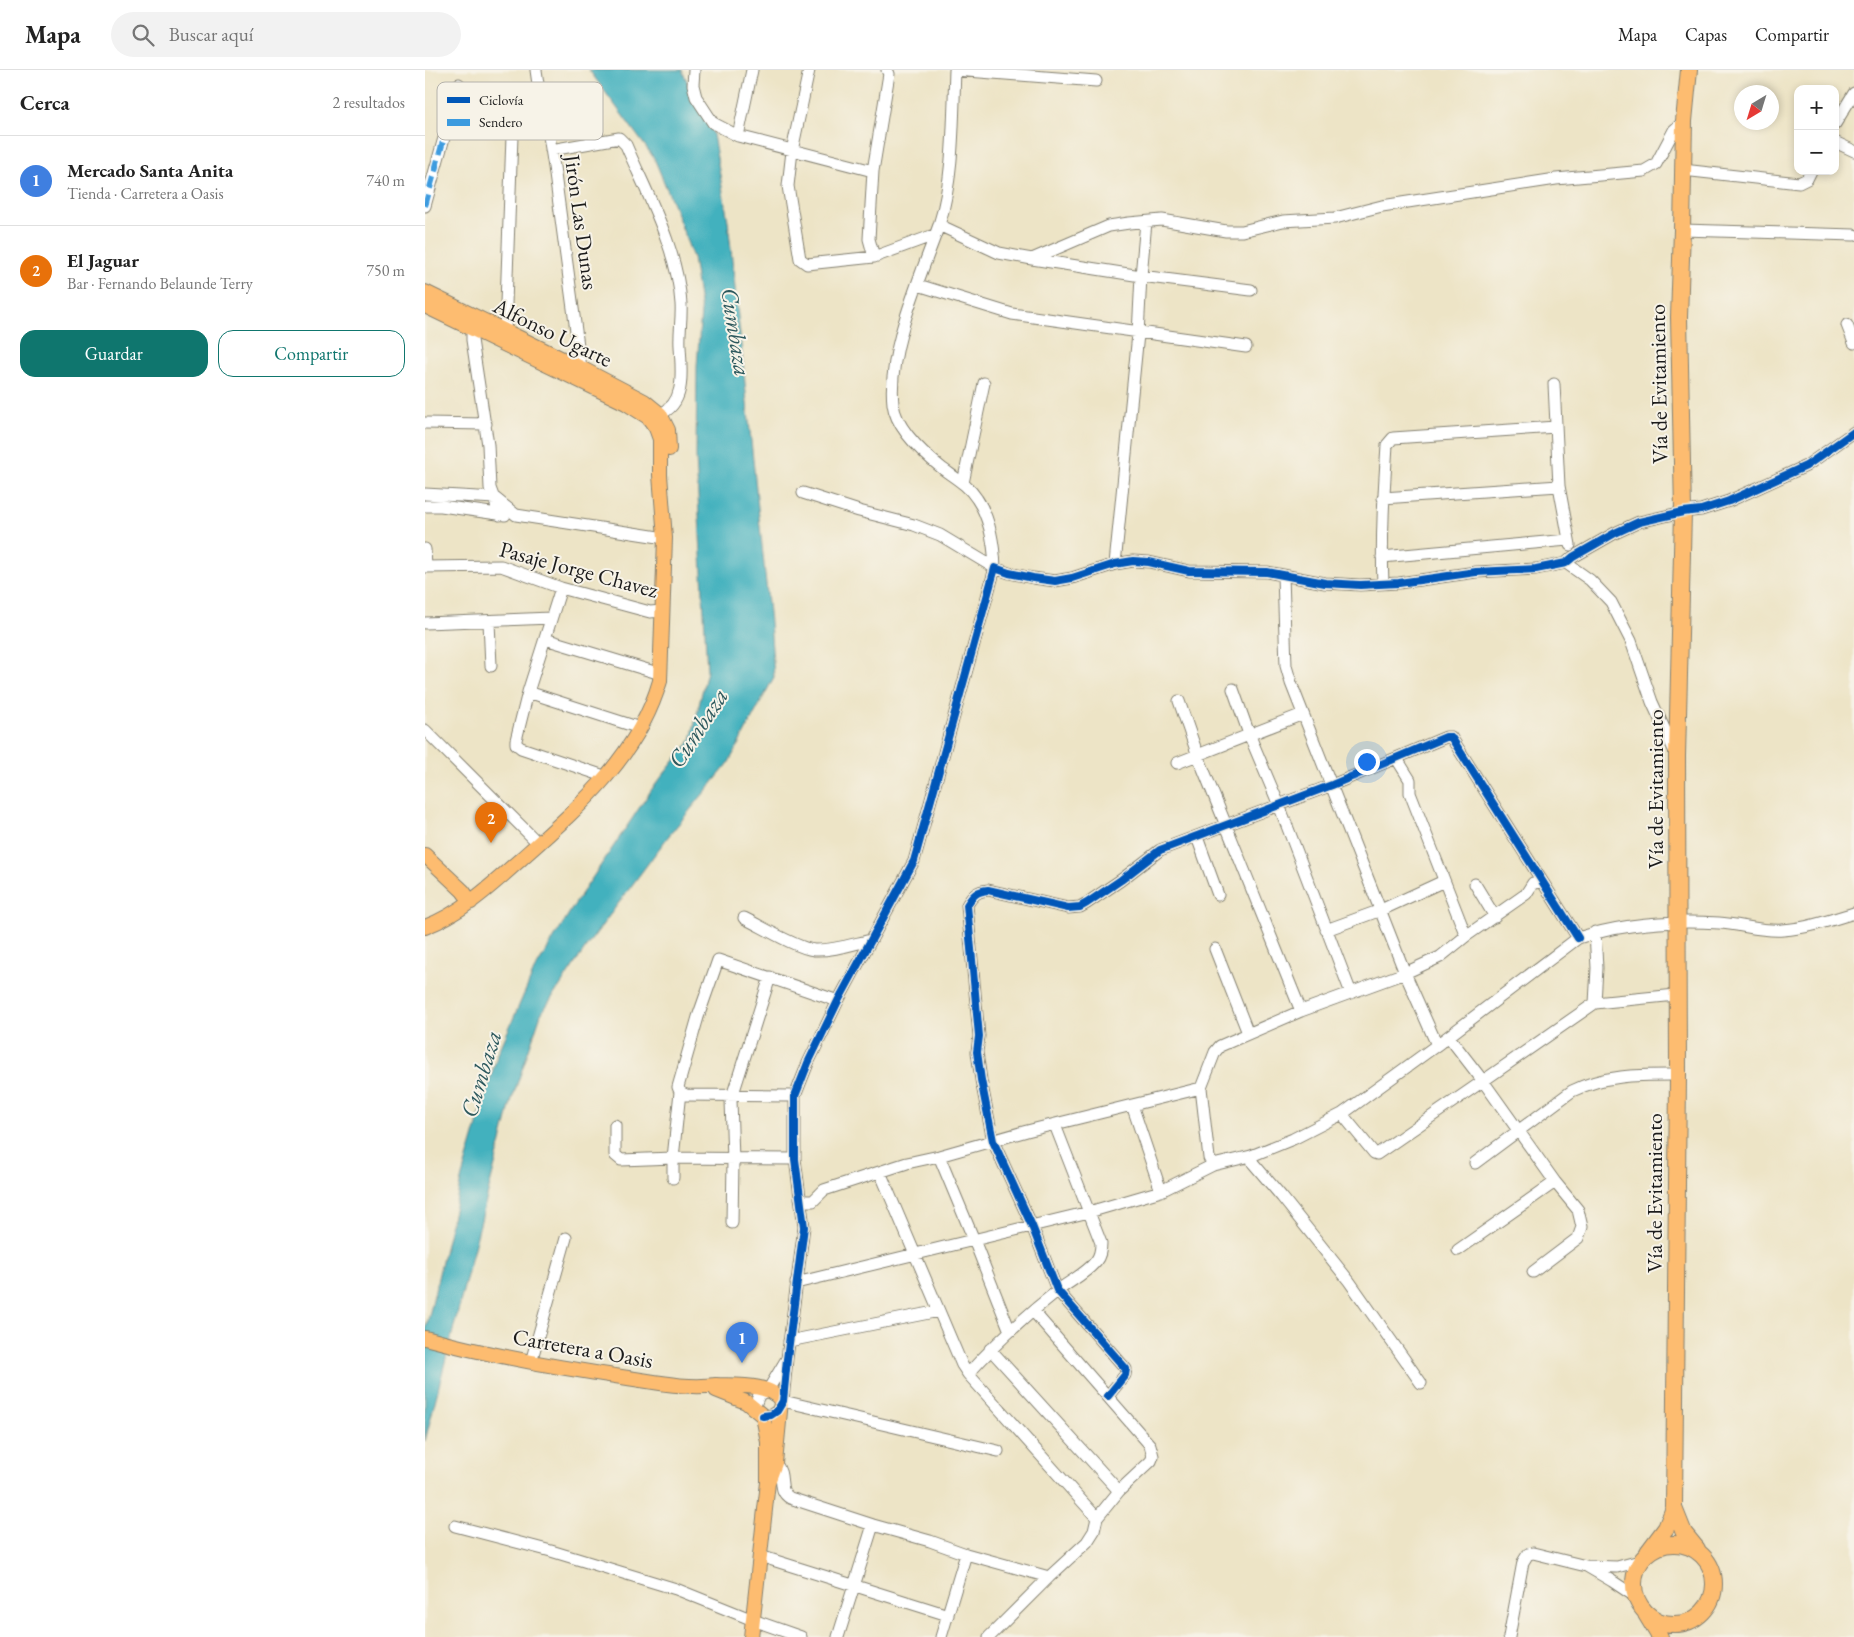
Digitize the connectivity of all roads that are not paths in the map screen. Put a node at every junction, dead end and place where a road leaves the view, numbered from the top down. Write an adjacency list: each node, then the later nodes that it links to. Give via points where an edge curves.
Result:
1 (694, 70): 12 (street, via 696,97 705,111 713,123)
2 (752, 70): 12 (street)
3 (809, 70): 18 (street)
4 (887, 70): 21 (street, via 889,74)
5 (955, 70): 7 (street); 25 (street, via 950,165)
6 (1689, 70): 11 (highway, Vía de Evitamiento)
7 (1009, 72): 8 (street)
8 (1096, 81)
9 (1854, 93): 10 (street)
10 (1839, 117)
11 (1684, 121): 20 (highway, Vía de Evitamiento); 24 (street, via 1674,130 1655,164 1644,171 1547,180 1382,206 1335,218 1283,221 1242,231 1162,220)
12 (738, 136): 18 (street)
13 (443, 140): 23 (street)
14 (512, 140): 37 (street)
15 (550, 140): 17 (street, Jirón Las Dunas)
16 (1839, 144): 19 (street)
17 (551, 150): 41 (street, Jirón Las Dunas); 44 (street, via 619,138 626,145 659,222 672,258 681,305 680,389 675,402)
18 (792, 151): 21 (street); 28 (street, via 788,186 800,259 807,264)
19 (1854, 151)
20 (1683, 170): 22 (street, via 1799,183); 26 (highway, Vía de Evitamiento)
21 (873, 171): 28 (street, via 869,239)
22 (1809, 175)
23 (425, 206)
24 (1147, 222): 29 (street, via 1109,226); 30 (street)
25 (936, 230): 28 (street); 29 (street, via 999,253); 31 (street)
26 (1683, 230): 27 (street); 57 (highway, Vía de Evitamiento, via 1679,317)
27 (1854, 235)
28 (874, 257)
29 (1032, 259): 30 (street)
30 (1141, 276): 32 (street); 38 (street)
31 (918, 285): 38 (street, via 1011,314); 49 (street, via 896,358 893,406 918,448)
32 (1251, 290)
33 (425, 292): 35 (main road, Alfonso Ugarte)
34 (425, 306): 35 (main road)
35 (472, 322): 37 (main road, Alfonso Ugarte); 41 (main road); 46 (street)
36 (1847, 326): 39 (street)
37 (505, 332): 41 (main road, Alfonso Ugarte)
38 (1139, 334): 40 (street); 65 (street)
39 (1854, 343)
40 (1246, 347)
41 (580, 374): 44 (main road, Alfonso Ugarte, via 644,401); 55 (main road, via 648,417 656,428 660,439)
42 (984, 383): 49 (street)
43 (1554, 384): 47 (street)
44 (660, 414): 55 (main road, via 668,430 670,453 667,484)
45 (425, 423): 46 (street)
46 (486, 424): 53 (street, via 490,488)
47 (1556, 427): 50 (street); 54 (street, via 1393,438 1387,445)
48 (1854, 432): 57 (street, via 1806,466 1729,501)
49 (963, 483): 67 (street, via 977,498 986,515)
50 (1559, 486): 54 (street); 61 (street)
51 (803, 493): 67 (street, via 940,535)
52 (425, 494): 53 (street)
53 (495, 498): 58 (street); 59 (street)
54 (1383, 498): 63 (street)
55 (661, 503): 60 (main road)
56 (425, 506): 58 (street)
57 (1683, 512): 64 (street, via 1639,522); 86 (highway, Vía de Evitamiento)
58 (500, 515): 59 (street)
59 (515, 516): 60 (street)
60 (665, 538): 71 (main road)
61 (1569, 540): 63 (street); 64 (street)
62 (425, 549): 66 (street)
63 (1382, 557): 69 (street)
64 (1569, 560): 69 (street, via 1536,568); 86 (street, via 1611,602 1631,641 1652,702)
65 (1115, 564): 67 (street, via 1055,580 1017,575); 68 (street, via 1141,562 1189,571 1267,572)
66 (426, 567): 70 (street, Pasaje Jorge Chavez, via 497,565)
67 (995, 568): 111 (street, via 914,860)
68 (1283, 576): 69 (street, via 1325,583); 81 (street, via 1286,666)
69 (1383, 584)
70 (561, 588): 71 (street, Pasaje Jorge Chavez, via 650,612); 72 (street)
71 (663, 611): 77 (main road)
72 (551, 618): 73 (street); 75 (street)
73 (489, 622): 74 (street); 76 (street)
74 (425, 623)
75 (545, 639): 77 (street); 79 (street)
76 (491, 666)
77 (661, 674): 82 (main road, via 654,704)
78 (1233, 689): 84 (street)
79 (528, 692): 82 (street); 89 (street, via 516,744)
80 (1179, 701): 85 (street)
81 (1303, 714): 84 (street); 90 (street)
82 (640, 728): 89 (main road)
83 (425, 730): 94 (street)
84 (1249, 734): 85 (street); 91 (street)
85 (1198, 756): 88 (street); 92 (street)
86 (1677, 756): 105 (highway, Vía de Evitamiento)
87 (1397, 759): 90 (street); 96 (street, via 1409,780 1410,793); 97 (street, via 1451,737)
88 (1177, 763)
89 (607, 777): 94 (main road)
90 (1332, 785): 91 (street); 101 (street)
91 (1279, 805): 92 (street); 107 (street)
92 (1225, 826): 93 (street); 119 (street)
93 (1197, 837): 99 (street); 134 (street, via 1160,850 1079,907 1068,908 988,890 971,898 967,905 979,1036 977,1052)
94 (538, 843): 100 (main road)
95 (425, 855): 100 (main road)
96 (1444, 881): 101 (street); 109 (street)
97 (1542, 882): 103 (street, via 1533,883 1526,894); 110 (street)
98 (1475, 884): 103 (street)
99 (1218, 895)
100 (471, 902): 106 (main road)
101 (1381, 910): 107 (street); 113 (street)
102 (1854, 913): 105 (street, via 1821,924 1782,930 1719,923)
103 (1495, 917): 109 (street)
104 (744, 918): 111 (street, via 813,950)
105 (1677, 923): 108 (street); 116 (highway, Vía de Evitamiento)
106 (425, 927)
107 (1326, 930): 115 (street)
108 (1595, 932): 110 (street); 118 (street)
109 (1466, 936): 113 (street, via 1440,957)
110 (1578, 938): 121 (street)
111 (871, 940): 117 (street)
112 (1215, 950): 120 (street)
113 (1405, 973): 115 (street); 122 (street)
114 (770, 977): 117 (street); 126 (street, via 718,960 698,1017 678,1088); 127 (street)
115 (1351, 994): 119 (street)
116 (1677, 995): 118 (street); 123 (highway, Vía de Evitamiento)
117 (838, 1001): 128 (street)
118 (1595, 1003): 124 (street)
119 (1301, 1011): 120 (street)
120 (1248, 1033): 125 (street, via 1217,1048)
121 (1449, 1037): 122 (street); 124 (street)
122 (1437, 1045): 130 (street)
123 (1678, 1075): 133 (street, via 1634,1075 1586,1084); 176 (highway, Vía de Evitamiento)
124 (1483, 1081): 130 (street, via 1377,1154); 133 (street)
125 (1201, 1088): 129 (street); 141 (street, via 1209,1158)
126 (680, 1092): 127 (street, via 686,1095); 137 (street)
127 (734, 1094): 128 (street); 138 (street, via 731,1100)
128 (795, 1096): 139 (street)
129 (1131, 1105): 131 (street); 145 (street)
130 (1342, 1114): 136 (street)
131 (1055, 1124): 134 (street); 147 (street)
132 (615, 1125): 137 (street, via 617,1159)
133 (1519, 1131): 140 (street); 144 (street)
134 (993, 1141): 135 (street); 149 (street)
135 (939, 1156): 142 (street); 151 (street)
136 (1251, 1156): 141 (street); 166 (street, via 1253,1164 1349,1281)
137 (673, 1158): 138 (street); 143 (street)
138 (733, 1160): 139 (street); 148 (street)
139 (795, 1160): 146 (street)
140 (1475, 1163)
141 (1213, 1165): 145 (street)
142 (881, 1172): 146 (street, via 824,1190 813,1201); 153 (street)
143 (673, 1178)
144 (1555, 1182): 152 (street); 154 (street, via 1578,1210 1582,1227 1578,1238)
145 (1161, 1191): 147 (street)
146 (800, 1198): 155 (street, via 804,1227)
147 (1089, 1212): 149 (street); 156 (street, via 1101,1243 1100,1254 1092,1265)
148 (732, 1223)
149 (1032, 1226): 151 (street); 156 (street)
150 (566, 1238): 164 (street)
151 (974, 1240): 153 (street); 159 (street)
152 (1458, 1250)
153 (916, 1254): 155 (street); 158 (street)
154 (1533, 1272)
155 (795, 1283): 161 (street)
156 (1057, 1290): 157 (street); 169 (street, via 1126,1368 1125,1375)
157 (1033, 1310): 159 (street); 169 (street)
158 (939, 1311): 161 (street); 165 (street)
159 (1010, 1330): 162 (street)
160 (425, 1338): 164 (main road, Carretera a Oasis)
161 (789, 1341): 163 (street)
162 (990, 1349): 165 (street); 175 (street)
163 (787, 1359): 168 (street); 170 (street)
164 (531, 1362): 167 (main road, Carretera a Oasis, via 668,1384)
165 (968, 1374): 177 (street)
166 (1421, 1383)
167 (707, 1386): 168 (main road, Carretera a Oasis); 171 (main road, Carretera a Oasis, via 735,1397)
168 (768, 1390): 170 (main road); 171 (street, via 759,1395)
169 (1108, 1396): 175 (street, via 1151,1445 1153,1456)
170 (782, 1404): 171 (street, via 771,1415); 172 (street); 173 (main road)
171 (758, 1412): 174 (main road, via 768,1442)
172 (998, 1451)
173 (775, 1464): 174 (main road); 178 (street, via 782,1475 785,1495)
174 (768, 1482): 182 (main road)
175 (1119, 1491): 177 (street)
176 (1674, 1508): 181 (highway, Vía de Evitamiento, via 1684,1533); 183 (highway, Vía de Evitamiento, via 1666,1528)
177 (1097, 1518): 185 (street, via 1091,1538)
178 (873, 1525): 180 (street); 186 (street)
179 (455, 1526): 191 (street, via 676,1589)
180 (966, 1554): 185 (street); 189 (street)
181 (1701, 1554): 183 (highway, via 1688,1546 1673,1543 1658,1546); 190 (highway, via 1712,1571 1714,1585 1711,1599)
182 (760, 1556): 186 (street); 191 (main road)
183 (1644, 1556): 184 (street, via 1617,1567); 187 (highway, via 1634,1574)
184 (1586, 1566): 187 (street); 197 (street, via 1528,1554 1523,1562)
185 (1049, 1576): 196 (street)
186 (855, 1586): 189 (street); 194 (street)
187 (1635, 1597): 188 (highway)
188 (1645, 1612): 190 (highway, via 1660,1622 1674,1624 1687,1622); 198 (highway)
189 (948, 1615): 195 (street)
190 (1699, 1615): 199 (highway)
191 (753, 1620): 192 (main road); 193 (street)
192 (751, 1637)
193 (801, 1637)
194 (838, 1637)
195 (941, 1637)
196 (989, 1637)
197 (1509, 1637)
198 (1661, 1637)
199 (1687, 1637)

